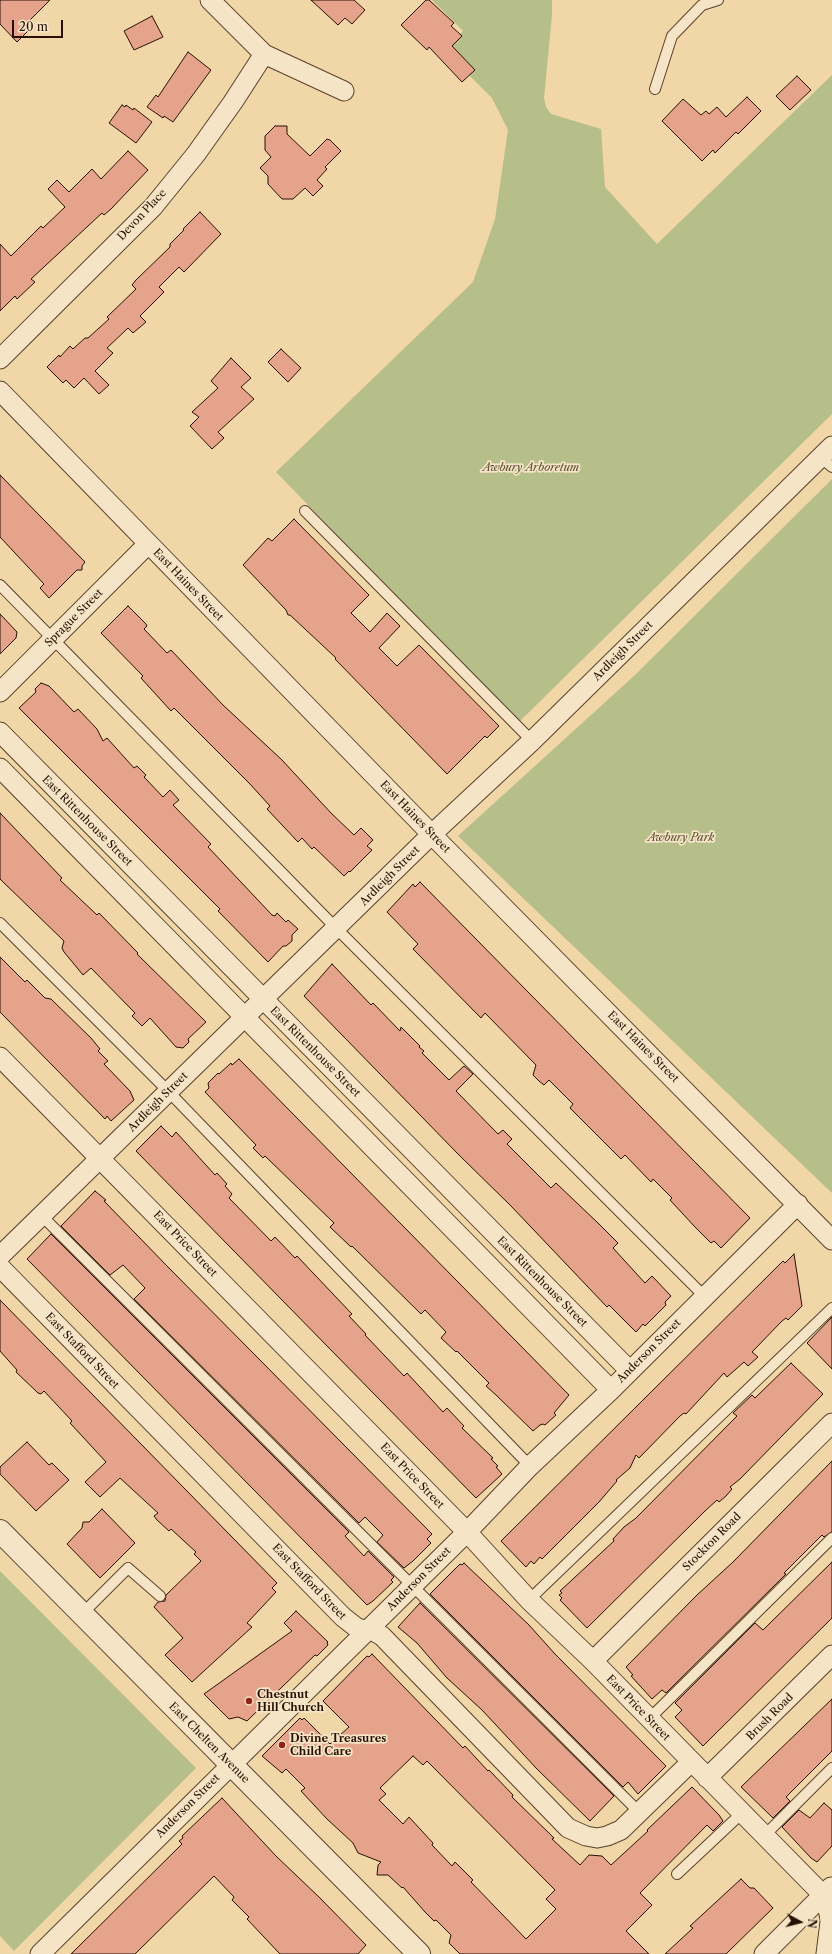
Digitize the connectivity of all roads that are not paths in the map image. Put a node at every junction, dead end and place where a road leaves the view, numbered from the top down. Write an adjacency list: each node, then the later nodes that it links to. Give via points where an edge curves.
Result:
1 (210, 0): 3 (street)
2 (718, 0): 4 (lane, via 702,5 672,36)
3 (264, 54): 5 (street); 6 (street, Devon Place, via 196,154 153,207)
4 (655, 88)
5 (344, 91)
6 (0, 359)
7 (0, 391): 10 (street, East Haines Street)
8 (828, 457): 15 (street, Ardleigh Street)
9 (305, 511): 15 (lane)
10 (148, 544): 12 (street, Sprague Street); 17 (street, East Haines Street)
11 (0, 585): 12 (lane)
12 (52, 639): 13 (street, Sprague Street); 19 (lane)
13 (0, 692)
14 (0, 732): 20 (street, East Rittenhouse Street)
15 (532, 741): 17 (street, Ardleigh Street)
16 (0, 768): 21 (street)
17 (432, 834): 19 (street, Ardleigh Street); 25 (street, East Haines Street)
18 (0, 923): 23 (lane)
19 (336, 928): 20 (street, Ardleigh Street); 30 (lane)
20 (263, 999): 21 (street, Ardleigh Street); 32 (street, East Rittenhouse Street)
21 (244, 1018): 23 (street, Ardleigh Street); 33 (street)
22 (0, 1056): 24 (street, East Price Street)
23 (168, 1091): 24 (street, Ardleigh Street); 35 (lane)
24 (101, 1159): 26 (street, Ardleigh Street); 37 (street, East Price Street)
25 (798, 1204): 27 (street, East Haines Street); 30 (street, Anderson Street)
26 (42, 1215): 28 (street, Ardleigh Street); 39 (lane)
27 (832, 1240)
28 (0, 1256)
29 (0, 1267): 43 (street, East Stafford Street, via 349,1623)
30 (704, 1296): 32 (street, Anderson Street)
31 (832, 1308): 41 (lane)
32 (630, 1371): 33 (street, Anderson Street)
33 (611, 1390): 35 (street, Anderson Street)
34 (832, 1423): 45 (street, Stockton Road)
35 (530, 1466): 37 (street, Anderson Street)
36 (0, 1531): 42 (street, East Chelten Avenue)
37 (467, 1532): 39 (street, Anderson Street); 41 (street, East Price Street)
38 (832, 1538): 46 (lane)
39 (412, 1584): 43 (street, Anderson Street); 51 (lane)
40 (160, 1596): 42 (lane, via 128,1568)
41 (528, 1600): 45 (street, East Price Street)
42 (82, 1614): 48 (street, East Chelten Avenue)
43 (367, 1630): 48 (street, Anderson Street); 51 (street, East Stafford Street, via 382,1636 568,1828 586,1836 607,1836 621,1830)
44 (832, 1655): 50 (street, Brush Road)
45 (593, 1661): 46 (street, East Price Street)
46 (649, 1719): 47 (street, East Price Street)
47 (691, 1762): 50 (street, East Price Street); 51 (street, East Stafford Street)
48 (230, 1764): 57 (street, Anderson Street); 58 (street, East Chelten Avenue)
49 (832, 1768): 53 (lane)
50 (707, 1778): 52 (street, East Price Street)
51 (640, 1812)
52 (742, 1813): 53 (street, East Price Street); 54 (lane)
53 (764, 1836): 55 (street, East Price Street)
54 (677, 1874)
55 (827, 1891): 56 (street); 59 (street)
56 (831, 1914): 60 (street)
57 (40, 1954)
58 (419, 1954)
59 (764, 1954)
60 (826, 1954)

